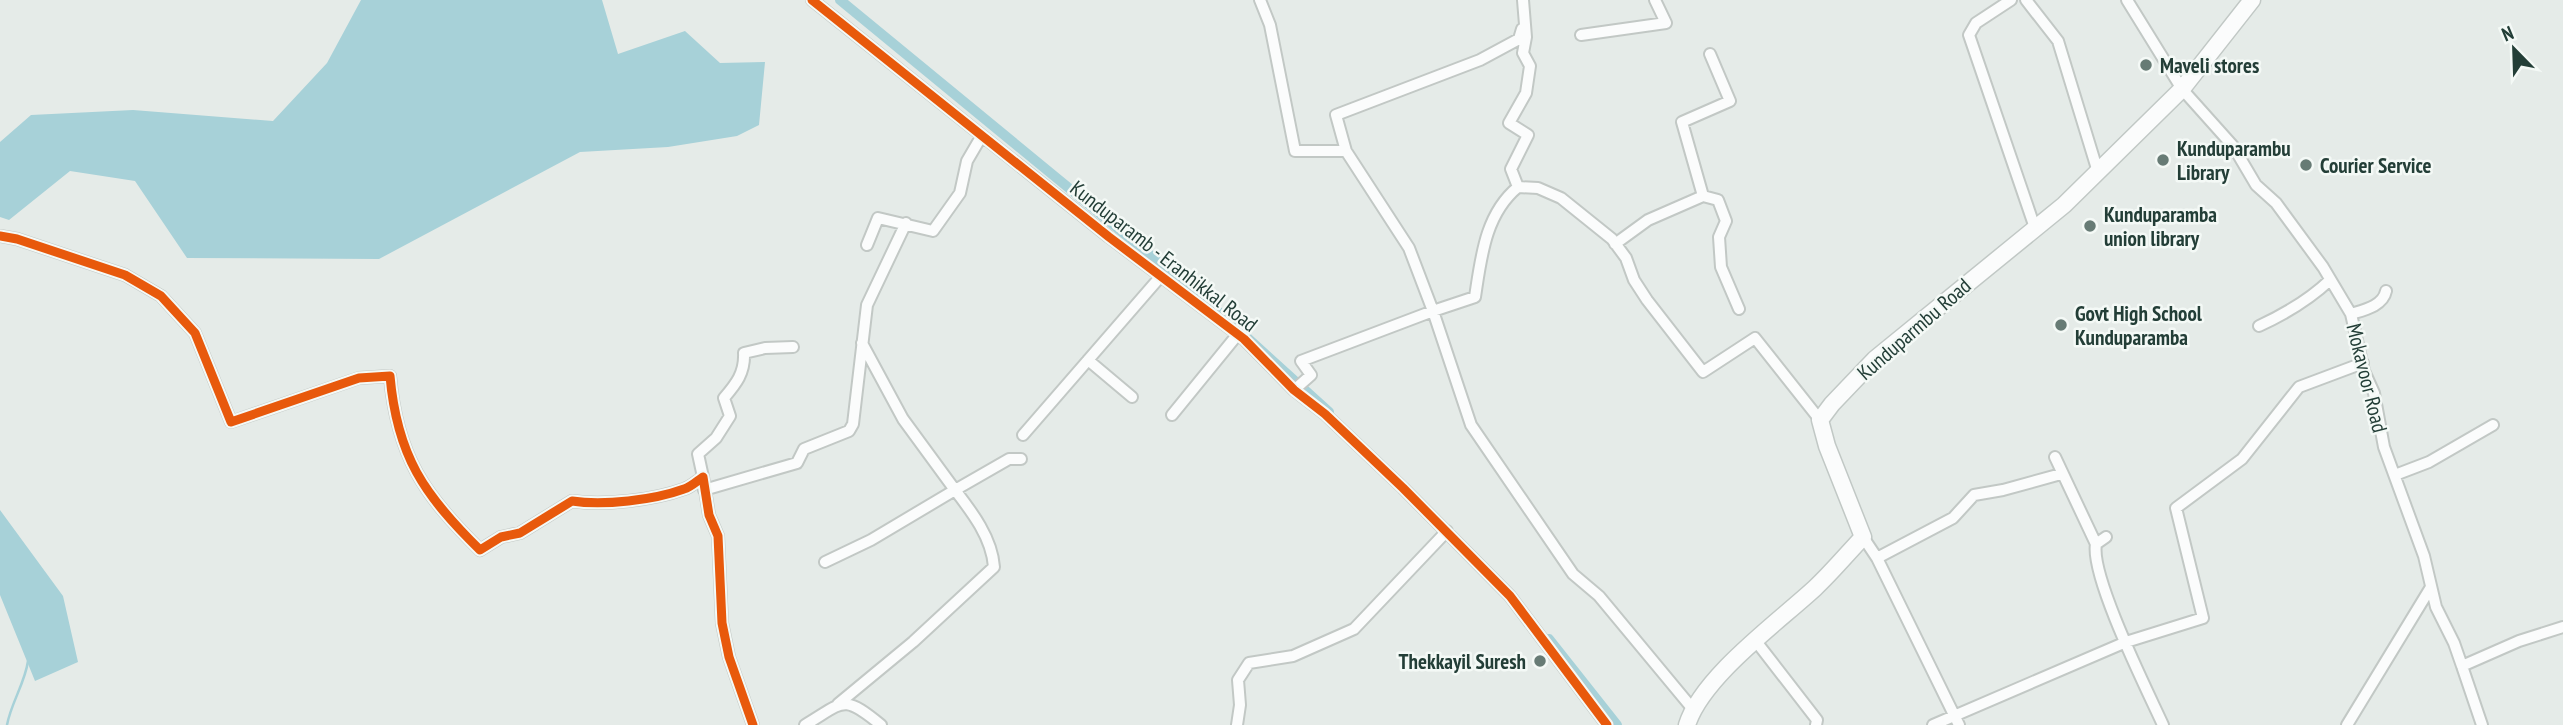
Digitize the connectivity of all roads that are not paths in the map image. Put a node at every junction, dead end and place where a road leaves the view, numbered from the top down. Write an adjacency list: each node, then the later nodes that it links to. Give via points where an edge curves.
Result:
1 (812, 0): 13 (street, Kunduparamb - Eranhikkal Road)
2 (1260, 0): 14 (street, via 1270,25 1295,151)
3 (1523, 0): 9 (street)
4 (1655, 0): 10 (street, via 1666,23)
5 (2011, 0): 19 (street, via 1976,23 1969,35)
6 (2026, 0): 15 (street, via 2058,41)
7 (2127, 0): 12 (street, Mokavoor Road)
8 (2252, 0): 12 (main road, Kunduparmbu Road)
9 (1524, 23): 14 (street, via 1518,40 1480,60 1336,115); 16 (street, via 1523,52 1530,66 1526,93 1509,123 1528,135 1511,169)
10 (1581, 35)
11 (1710, 54): 17 (street, via 1730,101 1682,122)
12 (2182, 89): 15 (main road, Kunduparmbu Road); 24 (street, Mokavoor Road, via 2233,146 2256,185 2276,203)
13 (981, 137): 18 (street, via 967,161 960,193 933,231); 23 (street, Kunduparamb - Eranhikkal Road)
14 (1346, 151): 27 (street, via 1409,248)
15 (2098, 172): 19 (main road, Kunduparmbu Road)
16 (1518, 187): 21 (street, via 1538,188 1560,198); 27 (street, via 1484,239 1475,297)
17 (1703, 196): 21 (street, via 1648,220); 26 (street, via 1718,200 1726,221 1719,237 1721,267)
18 (906, 223): 22 (street, via 878,218); 31 (street, via 867,305)
19 (2035, 228): 38 (main road, Kunduparmbu Road, via 1875,359)
20 (0, 236): 45 (street, via 125,275 161,296 195,333 231,422 359,378 390,376 399,430 412,467 440,508 480,550 501,537 520,533 572,501 588,504 649,498 687,489)
21 (1615, 244): 38 (street, via 1647,300 1703,372 1755,338)
22 (867, 245)
23 (1161, 276): 30 (street, Kunduparamb - Eranhikkal Road); 33 (street)
24 (2330, 280): 28 (street, Mokavoor Road); 29 (street, via 2291,311)
25 (2386, 291): 28 (street, via 2375,305)
26 (1738, 309)
27 (1433, 311): 35 (street, via 1301,361 1311,375); 58 (street, via 1471,425 1573,574 1599,596)
28 (2351, 314): 34 (street, Mokavoor Road)
29 (2259, 326)
30 (1238, 334): 35 (street, Kunduparamb - Eranhikkal Road); 37 (street)
31 (862, 342): 46 (street, via 849,431 804,449 797,463); 47 (street, via 903,419)
32 (793, 347): 45 (street, via 744,353 738,381 724,398 730,416 698,454)
33 (1088, 360): 36 (street); 40 (street)
34 (2363, 363): 44 (street, Mokavoor Road); 55 (street, via 2299,387 2242,460 2176,508 2203,618)
35 (1295, 389): 48 (street, Kunduparamb - Eranhikkal Road)
36 (1132, 397)
37 (1172, 415)
38 (1820, 420): 49 (main road)
39 (2493, 425): 44 (street)
40 (1023, 435)
41 (2055, 457): 43 (street)
42 (1021, 459): 47 (street, via 1009,459)
43 (2061, 474): 50 (street, via 1975,495 1953,518); 55 (street, via 2101,540 2094,554)
44 (2395, 475): 52 (street, Mokavoor Road)
45 (703, 477): 46 (street)
46 (704, 490): 60 (street, via 718,536 719,602 729,657)
47 (955, 490): 51 (street); 57 (street, via 973,513 994,567)
48 (1447, 531): 63 (street, via 1354,629 1293,656 1249,663 1238,680); 64 (street, Kunduparamb - Eranhikkal Road, via 1510,596)
49 (1863, 537): 50 (street); 54 (main road, via 1816,587)
50 (1877, 558): 59 (street)
51 (825, 562)
52 (2431, 587): 56 (street, Mokavoor Road); 69 (street)
53 (2563, 627): 56 (street)
54 (1755, 640): 58 (main road); 66 (street, via 1817,720)
55 (2126, 642): 59 (street); 68 (street)
56 (2462, 666): 70 (street, Mokavoor Road)
57 (838, 704): 61 (street); 62 (street, via 856,705)
58 (1692, 708): 65 (main road)
59 (1956, 721): 67 (street)
60 (754, 725)
61 (804, 725)
62 (881, 725)
63 (1237, 725)
64 (1607, 725)
65 (1686, 725)
66 (1816, 725)
67 (1933, 725)
68 (2163, 725)
69 (2347, 725)
70 (2482, 725)

